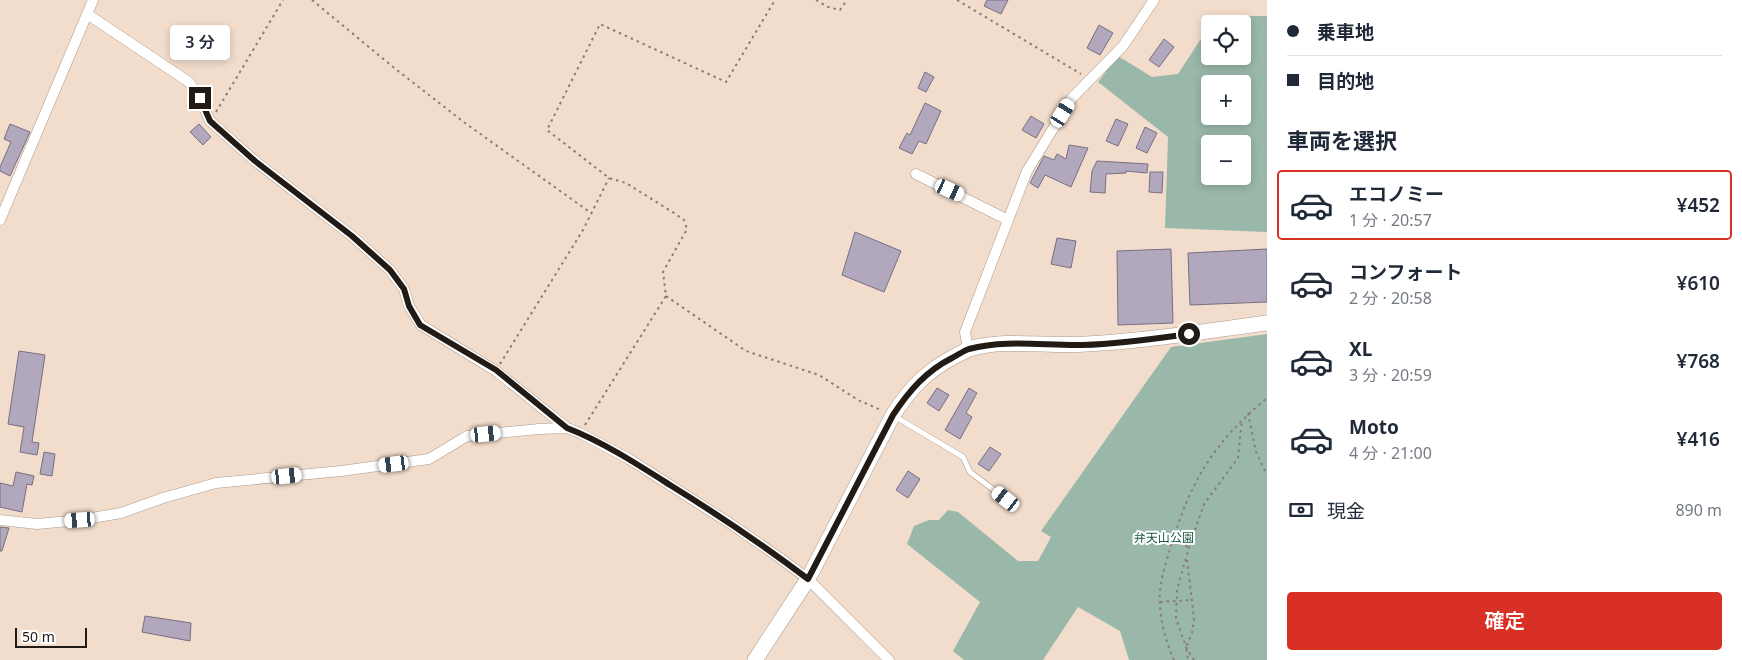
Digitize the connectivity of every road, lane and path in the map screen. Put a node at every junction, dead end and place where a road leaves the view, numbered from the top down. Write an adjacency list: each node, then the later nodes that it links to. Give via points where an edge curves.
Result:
1 (93, 0): 9 (street)
2 (283, 0): 11 (path)
3 (312, 0): 14 (path, via 465,123)
4 (775, 0): 13 (path, via 726,82 600,24 547,130)
5 (816, 0): 6 (path, via 840,10)
6 (847, 0)
7 (957, 0): 10 (path)
8 (1154, 0): 10 (street, via 1123,46)
9 (87, 14): 11 (street, via 189,82); 15 (street)
10 (1090, 79): 16 (street, via 1072,98 1027,171)
11 (210, 121): 20 (street, via 390,270 404,289 420,325)
12 (916, 174): 16 (street)
13 (609, 178): 14 (path); 17 (path, via 626,182 684,220 687,229 663,272)
14 (591, 213): 20 (path)
15 (0, 220)
16 (1008, 220): 19 (street, via 965,332)
17 (666, 296): 23 (path, via 746,351 819,375 858,400); 26 (path)
18 (1267, 323): 19 (street, via 1150,340 1084,345 1002,344)
19 (968, 349): 23 (street, via 926,374)
20 (496, 370): 25 (street)
21 (1267, 398): 22 (path)
22 (1248, 413): 24 (path); 27 (path, via 1256,452)
23 (893, 415): 28 (lane, via 963,456 970,472); 33 (street)
24 (1242, 420): 30 (path, via 1216,448 1203,468); 31 (path, via 1238,458 1204,504)
25 (567, 428): 26 (street); 29 (street, via 467,436 429,460 216,483 121,513 80,520 38,524)
26 (580, 433): 33 (street, via 629,459 732,524)
27 (1267, 475)
28 (1006, 499)
29 (0, 520)
30 (1173, 541): 31 (path); 36 (path, via 1164,569)
31 (1189, 547): 32 (path)
32 (1187, 558): 34 (path); 35 (path)
33 (808, 579): 38 (street); 39 (street)
34 (1192, 600): 35 (path); 37 (path, via 1194,618)
35 (1176, 601): 36 (path); 37 (path, via 1176,618)
36 (1159, 602): 40 (path, via 1162,629)
37 (1186, 647): 41 (path); 42 (path)
38 (755, 660)
39 (889, 660)
40 (1174, 660)
41 (1188, 660)
42 (1194, 660)

